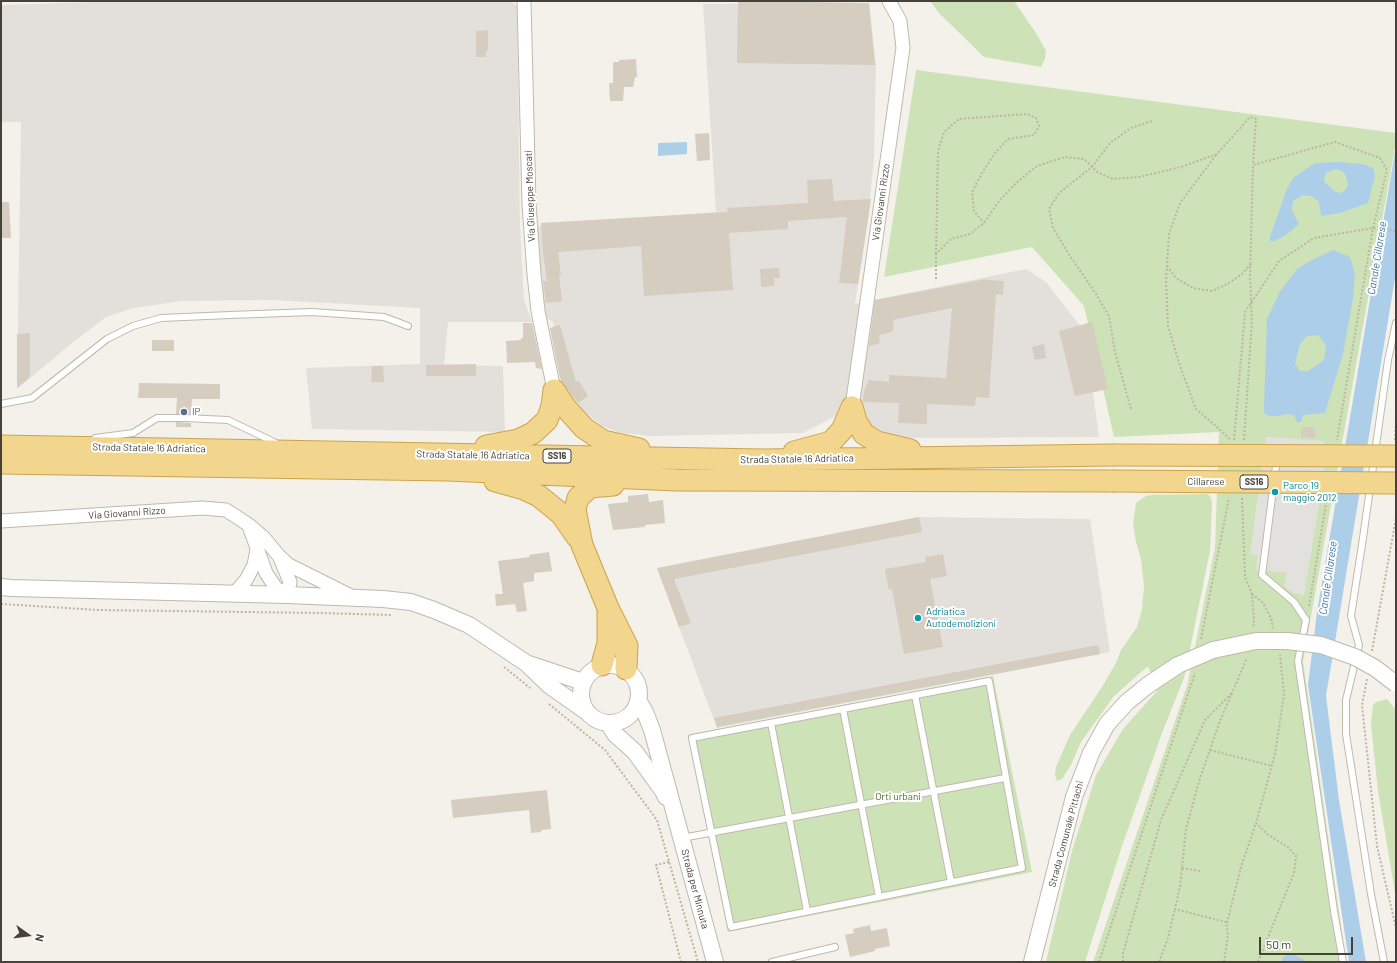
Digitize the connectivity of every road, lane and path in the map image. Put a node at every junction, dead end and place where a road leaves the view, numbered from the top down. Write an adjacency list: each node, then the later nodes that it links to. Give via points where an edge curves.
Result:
1 (524, 1): 17 (street, Via Giuseppe Moscati, via 529,204 534,274 538,311)
2 (888, 1): 19 (street, Via Giovanni Rizzo, via 900,21 903,48)
3 (1152, 120): 6 (path, via 1131,128 1110,143)
4 (1217, 154): 5 (path, via 1250,118 1256,118); 6 (path, via 1181,167 1138,177 1114,179); 12 (path, via 1180,203 1169,234)
5 (1253, 165): 8 (path, via 1336,142 1380,158 1387,170); 11 (path)
6 (1092, 167): 7 (path, via 1084,159 1065,157 1037,166 999,201); 20 (path, via 1059,193 1049,209 1053,228 1109,316 1115,352)
7 (984, 224): 10 (path, via 970,234 951,239); 10 (path, via 974,211 972,192 995,153 1008,139 1034,135 1039,126 1036,118 1027,114 959,119 944,132 938,151)
8 (1373, 228): 9 (path); 14 (path, via 1314,238 1279,261); 23 (path)
9 (1396, 231)
10 (936, 254): 13 (path)
11 (1251, 264): 12 (path, via 1229,283 1212,291 1192,288 1176,278); 14 (path)
12 (1167, 266): 14 (path, via 1168,326 1196,409 1234,443 1245,312)
13 (936, 279)
14 (1252, 302): 22 (path)
15 (1396, 323): 106 (lane, via 1388,360 1351,616 1360,644 1346,700 1346,734)
16 (408, 326): 18 (lane, via 384,317 312,312 161,318 133,326 107,339 32,398)
17 (554, 390): 31 (highway, via 584,428 603,441); 33 (highway, via 547,420 533,433)
18 (1, 404)
19 (852, 407): 30 (highway, via 856,421 864,434 877,442 903,449); 32 (highway, via 842,430 831,442)
20 (1131, 409)
21 (92, 438): 28 (lane, via 133,433 157,418 228,420 275,443)
22 (1244, 440)
23 (1337, 440)
24 (76, 441): 26 (lane)
25 (1, 446): 26 (highway, Strada Statale 16 Adriatica / SS16)
26 (53, 446): 28 (highway, Strada Statale 16 Adriatica / SS16)
27 (1279, 446): 54 (lane, via 1262,575 1294,602)
28 (320, 452): 33 (highway, Strada Statale 16 Adriatica / SS16)
29 (1396, 456): 30 (highway, Strada Statale 16 Adriatica / SS16, bridge)
30 (960, 457): 32 (highway, Strada Statale 16 Adriatica / SS16)
31 (679, 459): 32 (highway, Strada Statale 16 Adriatica / SS16); 33 (highway, Strada Statale 16 Adriatica / SS16)
32 (762, 460)
33 (447, 462): 34 (highway, Strada Statale 16 Adriatica / SS16); 35 (highway, Strada Statale 16 Adriatica / SS16); 43 (highway, via 538,496 561,514)
34 (1, 463)
35 (677, 480): 36 (highway, Strada Statale 16 Adriatica / SS16); 43 (highway, via 590,487 578,498 575,509)
36 (1112, 481): 37 (highway, Cillarese / SS16, bridge)
37 (1396, 483)
38 (1328, 495): 54 (path)
39 (1229, 497): 57 (path)
40 (1242, 497): 48 (path, via 1245,577)
41 (1, 521): 42 (street, Via Giovanni Rizzo, via 202,508 226,510)
42 (249, 525): 44 (street); 45 (street, Via Giovanni Rizzo)
43 (582, 545): 52 (highway)
44 (257, 550): 47 (street, via 254,565); 49 (street, via 266,573 276,588)
45 (279, 556): 49 (street, via 290,582); 50 (street, Via Giovanni Rizzo, via 289,565)
46 (1, 586): 47 (street)
47 (234, 594): 49 (street)
48 (1252, 594): 55 (path); 56 (path, via 1263,603)
49 (287, 595): 50 (street)
50 (354, 598): 60 (street, via 411,602 434,610 469,625)
51 (1, 604): 53 (path, via 97,610)
52 (608, 608): 61 (highway, via 608,642); 63 (highway, via 626,646)
53 (397, 616)
54 (1306, 620): 105 (lane, via 1298,661)
55 (1253, 629)
56 (1274, 631)
57 (1201, 640)
58 (1280, 651): 77 (path, via 1284,694)
59 (1248, 657): 68 (path)
60 (526, 663): 65 (street); 73 (street, via 550,686)
61 (602, 665): 63 (street); 65 (street, via 587,674)
62 (504, 666): 67 (path)
63 (626, 669): 70 (street, via 636,680)
64 (1195, 670): 100 (path)
65 (583, 682): 73 (street, via 580,698)
66 (1396, 684): 99 (street, Strada Comunale Pittachi, bridge, via 1355,656 1321,645 1287,640 1256,641 1213,650 1178,665 1148,684 1107,724 1091,752 1074,798)
67 (534, 691)
68 (1232, 692): 76 (path); 101 (path, via 1205,720 1161,820)
69 (916, 695): 72 (lane); 78 (lane, via 989,681); 79 (lane)
70 (638, 700): 74 (street, via 634,710 627,717 618,722); 81 (street, Strada per Minnuta, via 646,712 652,730)
71 (545, 701): 86 (path, via 605,750 657,820)
72 (843, 709): 75 (lane); 80 (lane)
73 (587, 712): 74 (street, via 596,720)
74 (608, 723): 81 (street, Strada per Minnuta, via 615,734 635,752 663,791)
75 (771, 723): 82 (lane); 84 (lane, via 692,738)
76 (1210, 750): 77 (path); 87 (path, via 1186,829)
77 (1272, 766): 83 (path)
78 (1005, 778): 79 (lane); 89 (lane, via 1022,868)
79 (934, 792): 80 (lane); 89 (lane)
80 (861, 805): 82 (lane); 90 (lane)
81 (675, 817): 85 (street, Strada per Minnuta)
82 (789, 818): 84 (lane); 92 (lane)
83 (1256, 823): 93 (path, via 1241,867); 104 (path, via 1267,834 1290,848 1296,856 1294,873)
84 (712, 832): 85 (lane); 92 (lane, via 731,926)
85 (681, 838): 97 (street, Strada per Minnuta)
86 (669, 862): 95 (path, via 656,865); 96 (path)
87 (1182, 868): 88 (path); 91 (path)
88 (1200, 871)
89 (951, 882): 90 (lane)
90 (879, 897): 92 (lane)
91 (1175, 909): 93 (path); 102 (path)
92 (806, 911)
93 (1227, 923): 103 (path)
94 (834, 947): 98 (lane)
95 (681, 962)
96 (698, 962)
97 (715, 962)
98 (772, 962)
99 (1032, 962)
100 (1099, 962)
101 (1123, 962)
102 (1160, 962)
103 (1224, 962)
104 (1258, 962)
105 (1343, 962)
106 (1384, 962)

